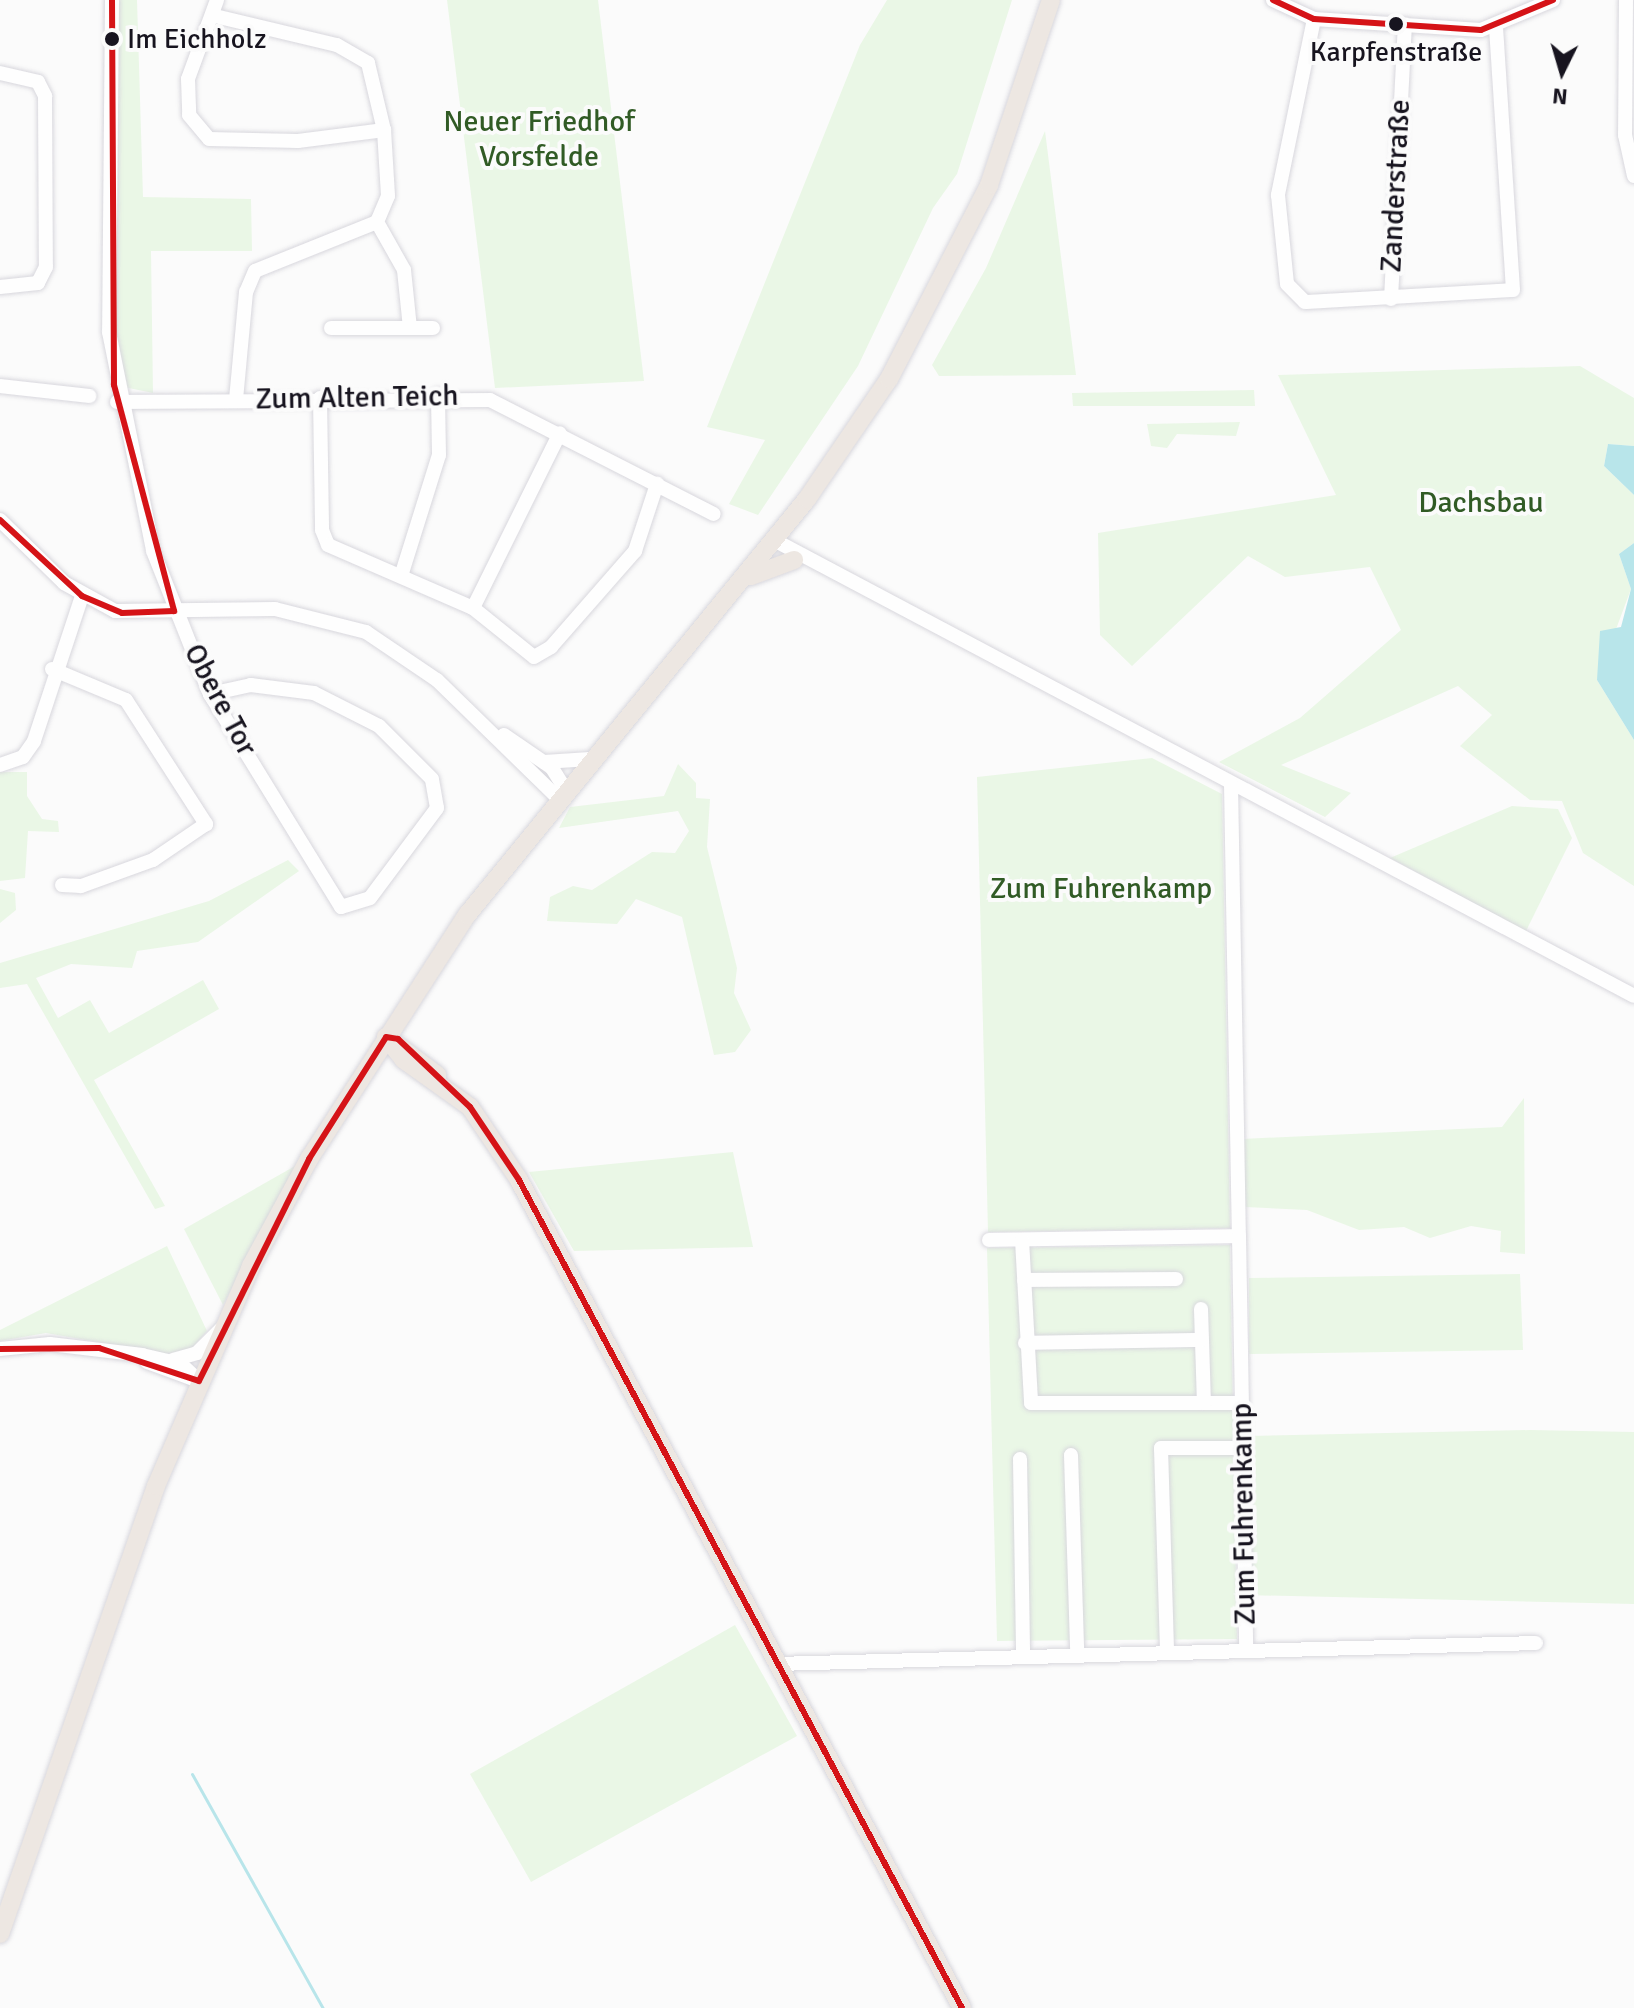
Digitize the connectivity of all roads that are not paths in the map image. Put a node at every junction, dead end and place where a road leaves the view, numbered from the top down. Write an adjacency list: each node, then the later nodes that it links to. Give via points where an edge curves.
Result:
1 (112, 0): 25 (street, Obere Tor, via 109,332)
2 (217, 0): 7 (street)
3 (1051, 0): 30 (main road, via 1017,112 957,256 889,379)
4 (1273, 0): 8 (street)
5 (1553, 0): 10 (street)
6 (1626, 0): 13 (street, via 1625,135)
7 (215, 16): 12 (street, via 337,45 368,63); 12 (street, via 188,79 189,115 209,139 282,142)
8 (1314, 19): 9 (street); 16 (street, via 1278,195 1287,284 1305,302)
9 (1405, 24): 10 (street); 16 (street, Zanderstraße)
10 (1496, 28): 16 (street, via 1513,290)
11 (0, 73): 15 (street, via 38,82 45,96 46,267 38,283)
12 (384, 130): 14 (street, via 388,196)
13 (1634, 176)
14 (377, 222): 18 (street, via 404,270); 24 (street, via 255,271 246,292)
15 (0, 287)
16 (1391, 299)
17 (331, 328): 18 (street)
18 (410, 328): 19 (street)
19 (433, 328)
20 (0, 386): 22 (street)
21 (438, 395): 23 (street, Zum Alten Teich); 26 (street, Zum Alten Teich, via 490,400); 33 (street, via 439,455)
22 (89, 396)
23 (320, 398): 24 (street, Zum Alten Teich); 33 (street, via 324,539)
24 (236, 400): 25 (street, Zum Alten Teich)
25 (117, 402): 37 (street, Obere Tor)
26 (560, 433): 27 (street, Zum Alten Teich); 36 (street)
27 (657, 484): 28 (street, Zum Alten Teich); 36 (street, via 635,551 542,655 524,653)
28 (714, 514)
29 (0, 520): 35 (street)
30 (774, 540): 31 (street); 32 (street); 34 (main road)
31 (794, 560): 32 (street); 34 (main road, via 771,564)
32 (823, 569): 44 (street)
33 (402, 573): 36 (street)
34 (735, 587): 41 (main road)
35 (82, 596): 37 (street, via 122,613); 38 (street)
36 (473, 608)
37 (174, 611): 39 (street, Obere Tor); 40 (street, via 275,609 348,625 390,645)
38 (52, 669): 43 (street, via 30,750); 46 (street, via 126,700 206,824 153,860 81,886)
39 (210, 694): 39 (street, Obere Tor, via 284,685 325,697 379,726 432,779 437,808 380,889 341,907)
40 (478, 719): 42 (street); 45 (street)
41 (590, 759): 42 (street); 45 (main road)
42 (544, 762): 45 (street)
43 (0, 765)
44 (1231, 784): 47 (street); 52 (street, Zum Fuhrenkamp)
45 (561, 794): 48 (main road)
46 (62, 885)
47 (1634, 996)
48 (406, 1006): 49 (main road); 50 (main road)
49 (386, 1037): 50 (main road); 51 (main road)
50 (413, 1058): 51 (main road); 75 (main road, via 477,1116 519,1180)
51 (361, 1076): 58 (main road, via 309,1159)
52 (1239, 1236): 54 (street); 66 (street, Zum Fuhrenkamp)
53 (989, 1240): 54 (street)
54 (1022, 1240): 56 (street)
55 (1176, 1279): 56 (street)
56 (1024, 1280): 60 (street)
57 (1201, 1309): 59 (street)
58 (223, 1327): 63 (street, via 197,1353); 64 (main road)
59 (1202, 1340): 60 (street); 65 (street)
60 (1025, 1343): 65 (street, via 1031,1403)
61 (0, 1349): 62 (street, via 50,1344)
62 (120, 1352): 63 (street); 64 (street)
63 (168, 1360): 64 (street)
64 (199, 1381): 76 (main road, via 116,1591)
65 (1204, 1403): 66 (street)
66 (1242, 1403): 67 (street, Zum Fuhrenkamp)
67 (1243, 1448): 71 (street, Zum Fuhrenkamp); 72 (street, via 1161,1448)
68 (1071, 1455): 73 (street)
69 (1020, 1459): 74 (street)
70 (1536, 1643): 71 (street)
71 (1246, 1648): 72 (street)
72 (1167, 1650): 73 (street)
73 (1077, 1651): 74 (street)
74 (1023, 1653): 75 (street)
75 (776, 1664): 77 (main road)
76 (0, 1934)
77 (962, 2008)

